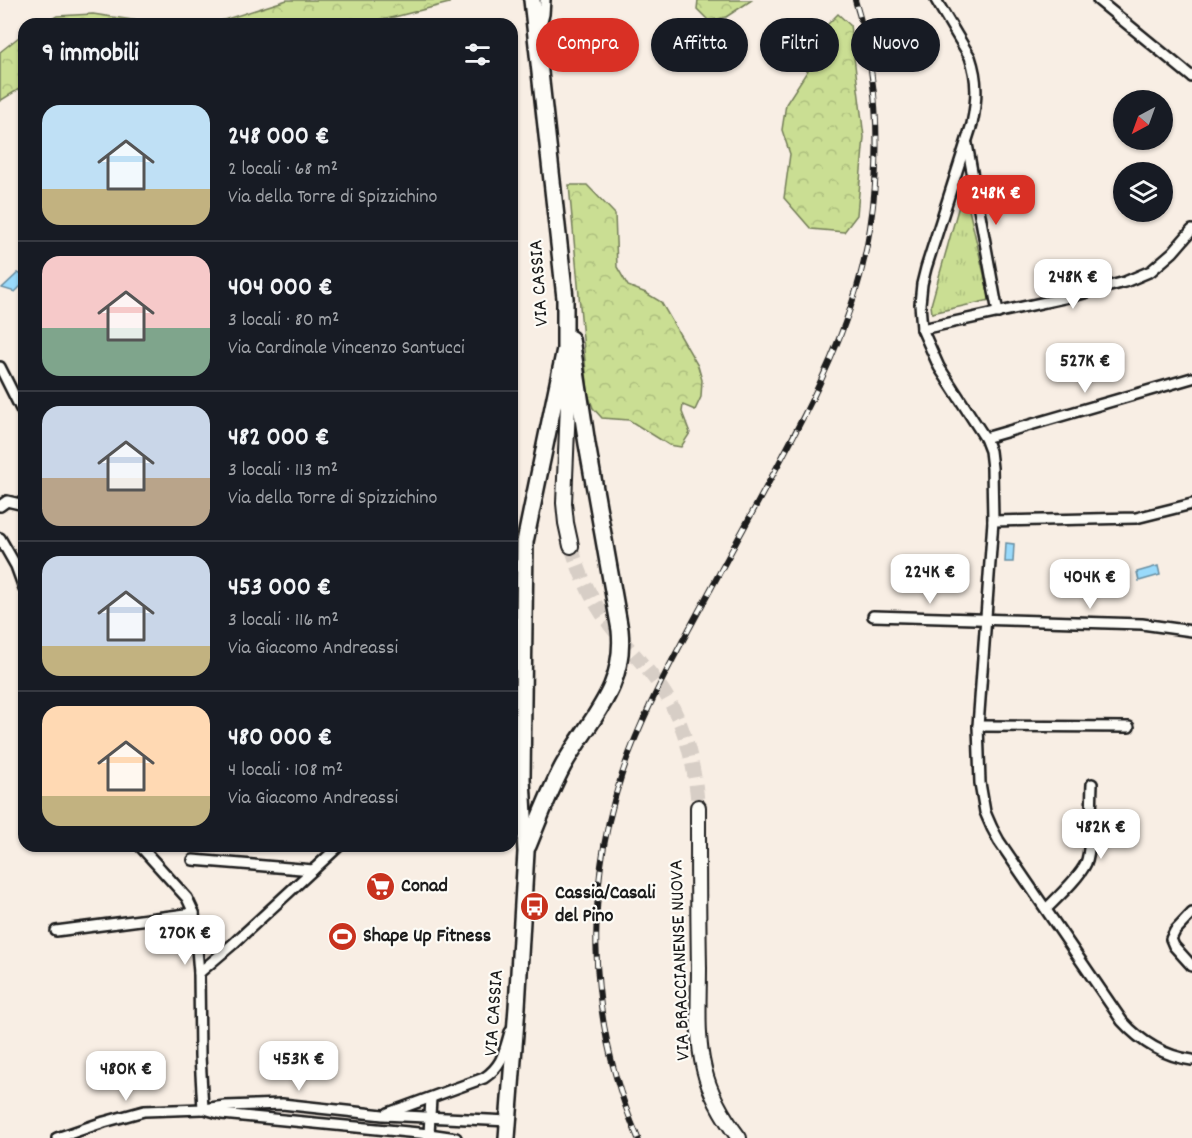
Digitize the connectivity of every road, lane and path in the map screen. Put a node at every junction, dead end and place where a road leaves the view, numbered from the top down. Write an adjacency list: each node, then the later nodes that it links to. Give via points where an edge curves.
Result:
1 (532, 0): 6 (main road, VIA CASSIA)
2 (545, 0): 5 (street)
3 (936, 0): 9 (street, via 974,67 976,105)
4 (1098, 0): 8 (street)
5 (543, 18)
6 (536, 34)
7 (540, 72): 11 (main road, VIA CASSIA)
8 (1192, 77)
9 (967, 143): 12 (street); 13 (street, via 922,284)
10 (1192, 230): 12 (street, via 1163,261 1139,277)
11 (565, 298): 14 (main road, VIA CASSIA); 35 (main road, via 621,652 610,692 556,780)
12 (998, 313): 13 (street)
13 (922, 329): 18 (street, via 939,367)
14 (565, 349): 24 (main road, via 568,404 564,503); 35 (main road, VIA CASSIA, via 525,542 522,779)
15 (0, 367): 17 (street)
16 (1192, 378): 18 (street)
17 (18, 403)
18 (985, 438): 22 (street, via 992,468)
19 (18, 504): 21 (street, via 7,501)
20 (1192, 504): 22 (street, via 1136,518)
21 (0, 506)
22 (993, 521): 27 (street)
23 (0, 538): 25 (street)
24 (571, 546)
25 (18, 572)
26 (873, 616): 27 (street)
27 (987, 620): 28 (street, via 1142,624); 29 (street)
28 (1192, 632)
29 (978, 726): 30 (street); 38 (street, via 985,812 999,841)
30 (1129, 727)
31 (1092, 784): 38 (street, via 1087,861)
32 (698, 807): 57 (main road, VIA BRACCIANENSE NUOVA, via 701,1057 716,1102)
33 (145, 852): 39 (street, via 187,898)
34 (332, 852): 37 (street)
35 (526, 852): 44 (main road, VIA CASSIA)
36 (193, 860): 37 (street)
37 (313, 870): 43 (street)
38 (1046, 909): 45 (street, via 1128,1027 1158,1049)
39 (194, 913): 41 (street); 43 (street)
40 (1192, 914): 42 (street, via 1171,939)
41 (56, 931)
42 (1192, 966)
43 (199, 973): 46 (street)
44 (517, 1007): 47 (street, via 500,1063 493,1072); 52 (main road, VIA CASSIA)
45 (1192, 1060)
46 (202, 1096): 48 (street); 49 (street)
47 (431, 1098): 50 (street); 51 (street)
48 (215, 1107): 49 (street); 50 (street, via 282,1104)
49 (203, 1109): 53 (street); 54 (street, via 138,1113)
50 (383, 1115): 51 (street)
51 (430, 1118): 52 (street); 53 (street)
52 (509, 1121): 56 (main road, VIA CASSIA)
53 (429, 1134): 55 (street)
54 (57, 1138)
55 (456, 1138)
56 (507, 1138)
57 (739, 1138)

